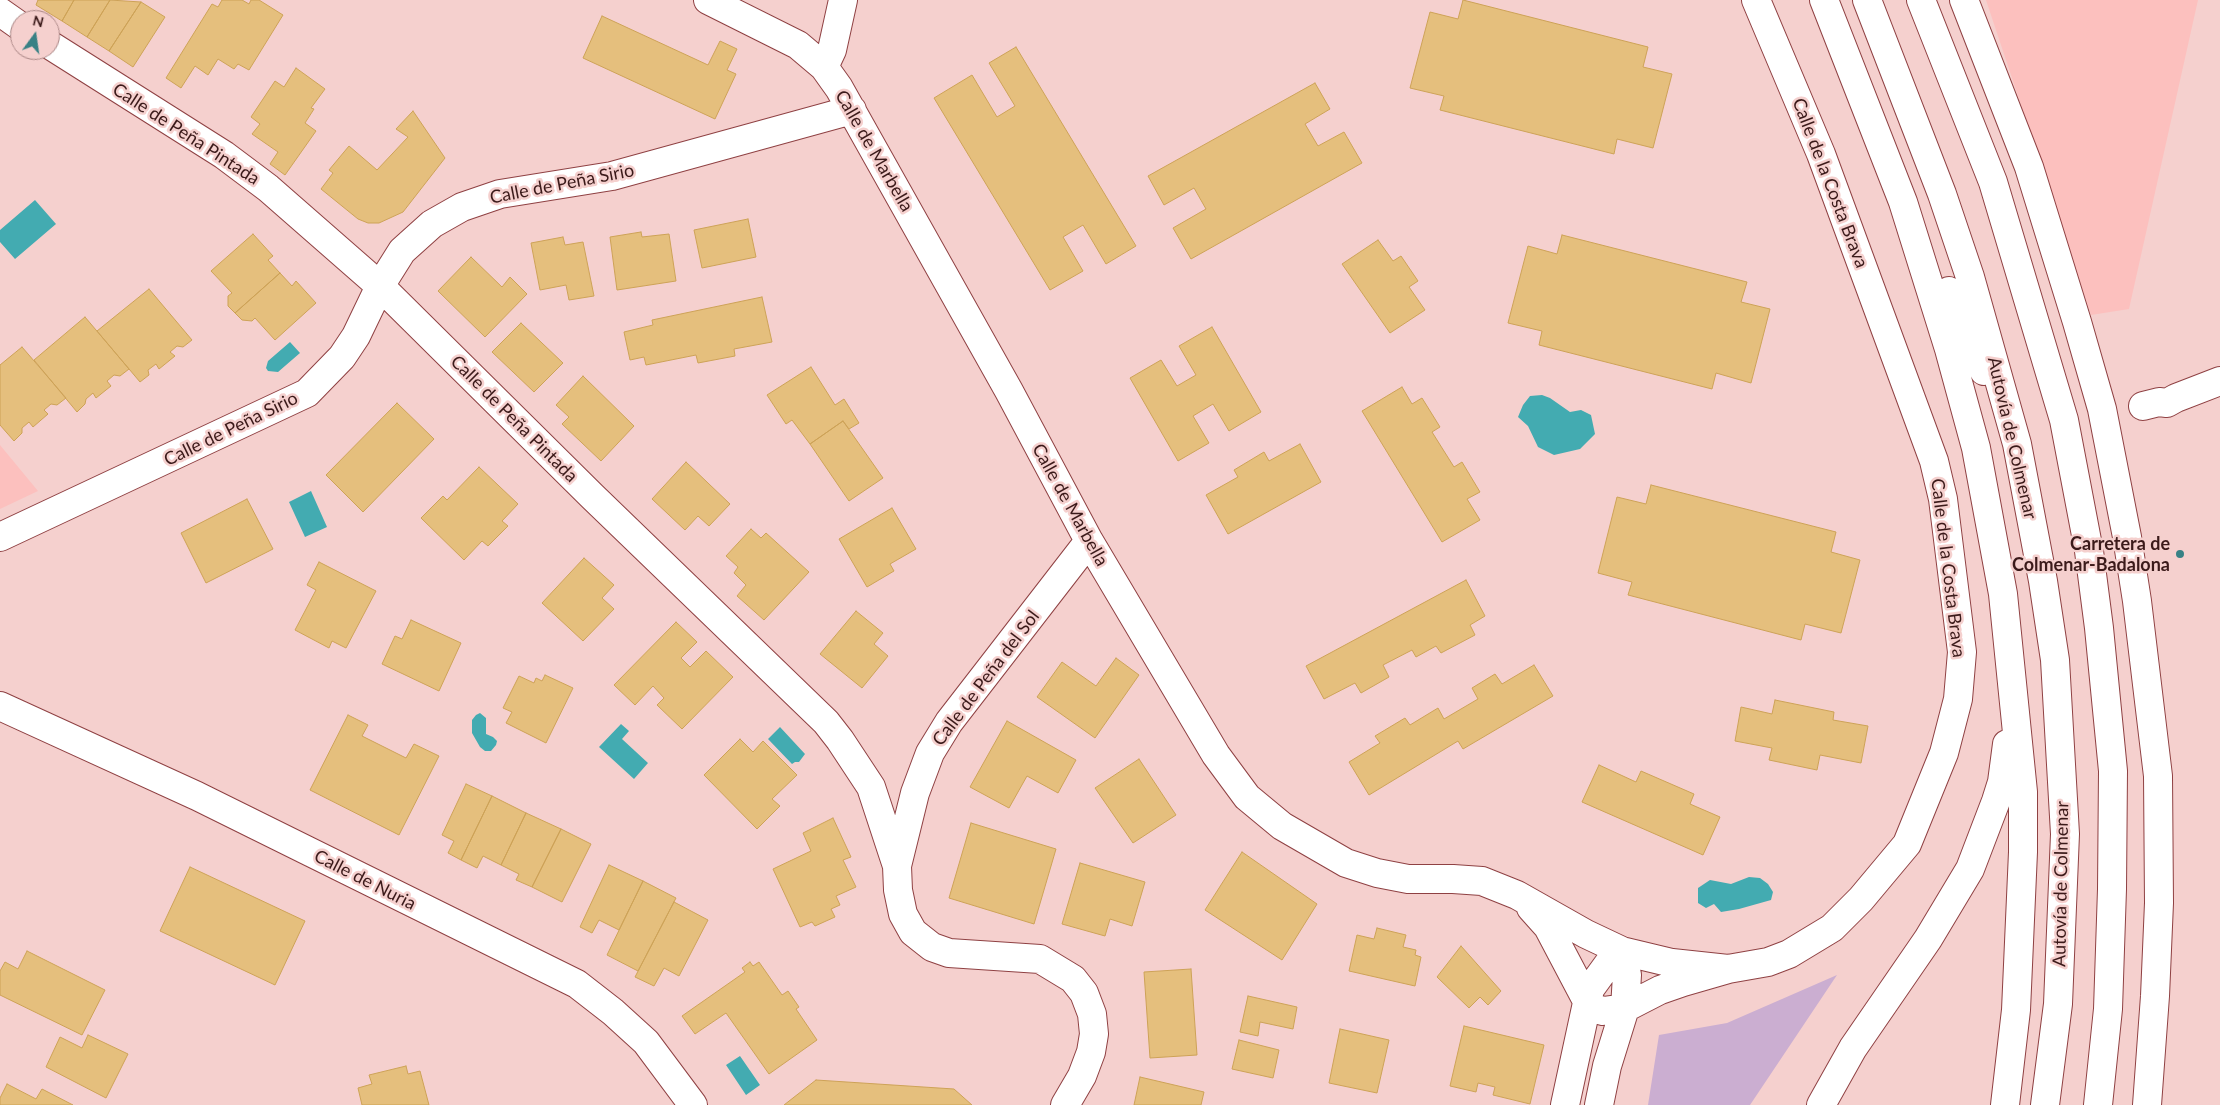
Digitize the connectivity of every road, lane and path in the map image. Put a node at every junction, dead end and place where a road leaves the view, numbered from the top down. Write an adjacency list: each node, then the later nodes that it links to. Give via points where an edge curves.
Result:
1 (708, 0): 10 (main road, Calle de Marbella, via 788,38)
2 (843, 0): 10 (main road, via 834,42)
3 (1756, 0): 23 (main road, Calle de la Costa Brava, via 1821,154 1934,462 1943,499 1962,652 1958,699 1944,753 1907,844 1832,928 1789,954 1768,962)
4 (1824, 0): 18 (main road, via 1903,202 1965,407 1976,448 2003,594)
5 (1839, 0): 15 (main road, via 1959,320)
6 (1867, 0): 15 (main road, Autovía de Colmenar, via 1942,194 1970,277)
7 (1921, 0): 34 (main road, via 1993,182 2064,420 2089,551 2113,771 2108,1009)
8 (1964, 0): 26 (main road, via 2029,167 2077,322 2102,409 2138,601 2158,776 2159,903)
9 (60, 52): 12 (main road, Calle de Peña Pintada, via 224,155 268,188)
10 (824, 68): 11 (main road, Calle de Marbella)
11 (852, 110): 12 (main road, Calle de Peña Sirio, via 612,176 500,194 462,207 432,224 402,251); 17 (main road, Calle de Marbella)
12 (380, 286): 16 (main road, Calle de Peña Sirio, via 342,357 307,393); 20 (main road, Calle de Peña Pintada, via 826,722 871,787)
13 (2220, 381): 14 (main road)
14 (2164, 401)
15 (2017, 444): 33 (main road, Autovía de Colmenar, via 2055,660 2066,834 2058,1004)
16 (0, 537)
17 (1089, 541): 20 (main road, Calle de Peña del Sol, via 949,722 930,753 915,793); 21 (main road, Calle de Marbella, via 1216,755 1247,797 1282,826 1346,863 1377,874 1408,879 1482,881)
18 (2013, 697): 31 (main road, via 2002,782 1970,869 1928,939 1853,1048); 32 (main road, via 2023,792 2023,852 2016,1010)
19 (0, 706): 27 (main road, Calle de Nuria, via 197,796 577,984 646,1042)
20 (898, 866): 28 (main road, Calle de Peña del Sol, via 903,914 912,932 932,946 949,953 1040,959 1073,979 1084,993 1092,1014 1094,1034 1091,1052)
21 (1517, 895): 22 (main road, Calle de Marbella, via 1586,934); 24 (main road, Calle de Marbella, via 1548,927)
22 (1622, 950): 23 (main road, Calle de Marbella, via 1672,964); 24 (main road, via 1601,972 1590,989); 25 (main road, via 1627,975)
23 (1728, 969): 25 (main road, via 1660,990)
24 (1587, 1001): 25 (main road, via 1603,1011); 29 (main road)
25 (1625, 1008): 30 (main road, via 1606,1066)
26 (2147, 1101)
27 (693, 1105)
28 (1065, 1105)
29 (1565, 1105)
30 (1598, 1105)
31 (1820, 1105)
32 (2005, 1105)
33 (2045, 1105)
34 (2098, 1105)

